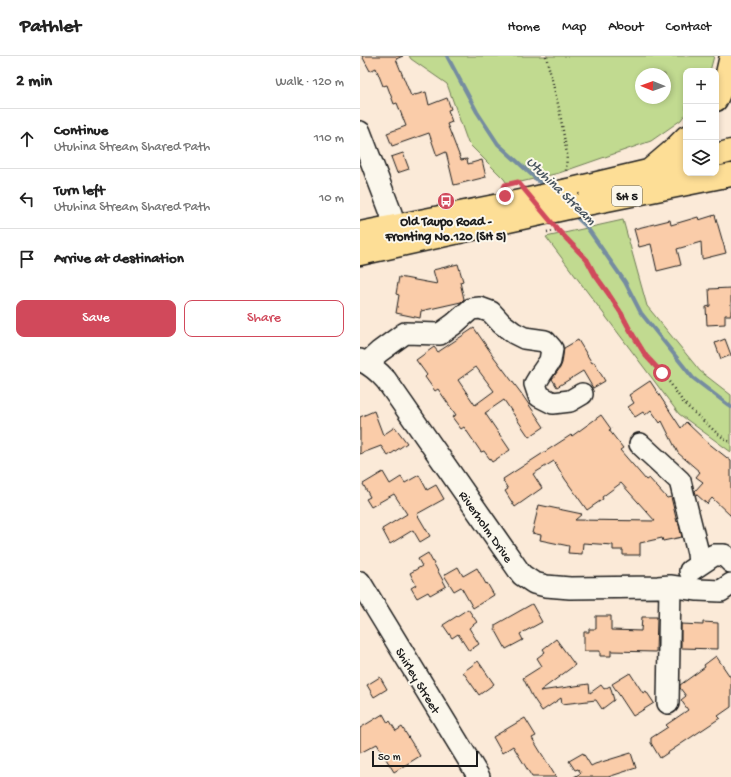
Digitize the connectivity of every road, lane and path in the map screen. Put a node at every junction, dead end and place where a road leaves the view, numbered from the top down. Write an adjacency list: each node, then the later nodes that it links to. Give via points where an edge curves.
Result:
1 (546, 56): 11 (path, via 559,108 567,154 566,173)
2 (731, 56): 3 (highway)
3 (719, 93)
4 (360, 132): 14 (street, via 391,213)
5 (683, 140): 9 (highway)
6 (731, 151): 7 (highway)
7 (719, 154)
8 (683, 163): 9 (highway, SH 5)
9 (647, 172): 11 (highway, SH 5)
10 (731, 175): 11 (highway, SH 5)
11 (571, 191): 12 (highway, SH 5, bridge)
12 (538, 213): 14 (highway, SH 5); 18 (path, via 587,260 646,356 689,408)
13 (360, 233): 14 (highway, SH 5)
14 (394, 236): 15 (highway, SH 5)
15 (360, 254)
16 (364, 362): 17 (street, via 405,333 440,334 471,310 480,308 491,312 514,333 524,338 545,341 552,349 550,361 535,384 538,396 553,403 570,401); 24 (street, Riverholm Drive, via 386,380 518,571 527,578 538,584 570,588)
17 (582, 394)
18 (731, 443)
19 (640, 444): 21 (street, via 680,481)
20 (731, 562): 21 (street, via 724,555 714,555)
21 (699, 564): 24 (street)
22 (360, 582): 26 (street, Shirley Street)
23 (731, 584): 24 (street, Riverholm Drive, via 721,591)
24 (670, 586): 25 (street)
25 (668, 703)
26 (479, 777)

